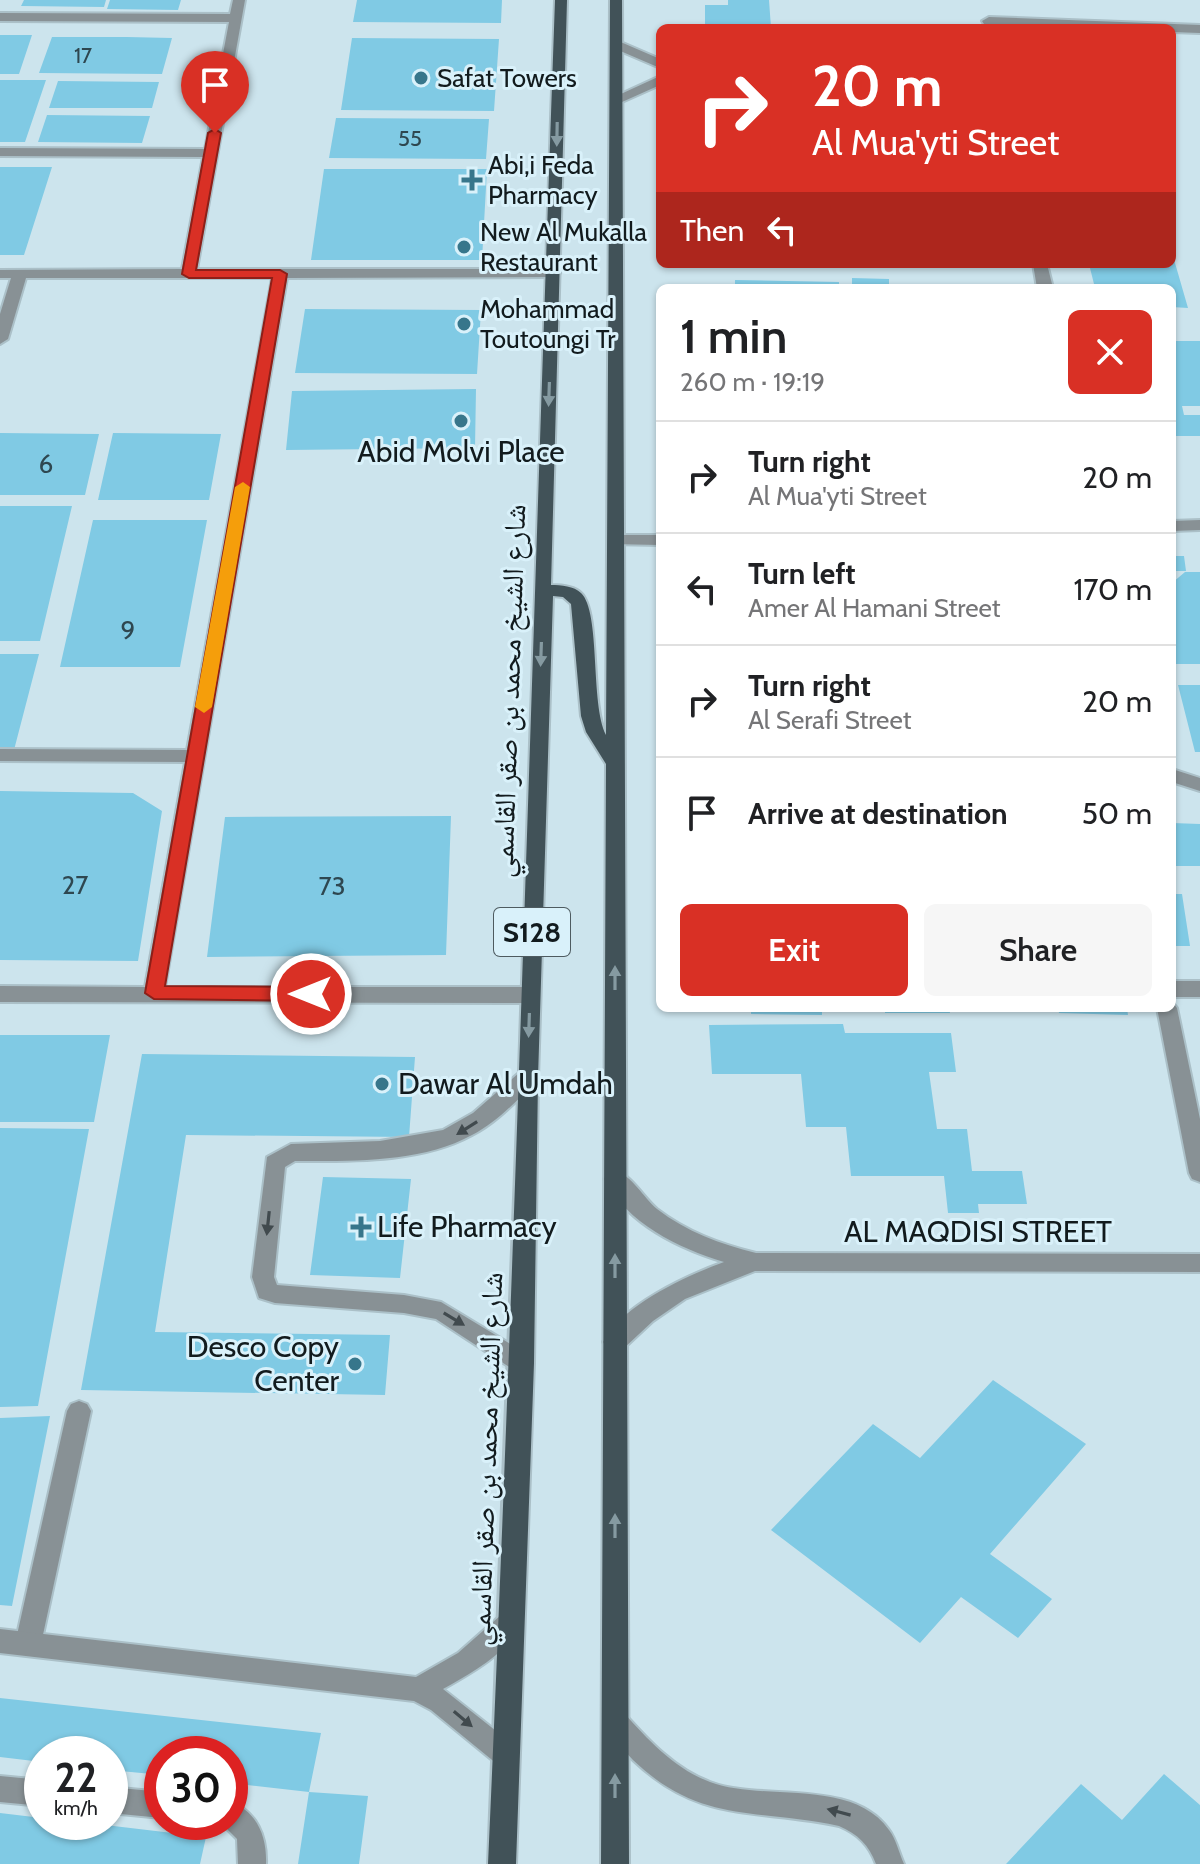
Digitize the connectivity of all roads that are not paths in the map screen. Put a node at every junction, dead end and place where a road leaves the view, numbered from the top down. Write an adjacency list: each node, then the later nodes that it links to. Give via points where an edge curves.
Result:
1 (239, 0): 5 (street)
2 (561, 0): 16 (main road, شارع الشيخ محمد بن صقر القاسمي / S128, one-way to 16)
3 (616, 0): 10 (main road)
4 (0, 17): 5 (street)
5 (236, 18): 15 (street)
6 (988, 20): 7 (street)
7 (1082, 24)
8 (1176, 28): 9 (street)
9 (1200, 29)
10 (616, 44): 11 (street); 13 (main road)
11 (656, 62)
12 (656, 82): 13 (street)
13 (617, 99): 24 (main road)
14 (0, 152): 15 (street)
15 (211, 153): 19 (street)
16 (553, 273): 20 (street); 26 (main road, شارع الشيخ محمد بن صقر القاسمي / S128, one-way to 26)
17 (0, 274): 18 (street)
18 (20, 274): 19 (street); 21 (street)
19 (189, 274): 20 (street)
20 (280, 274): 28 (street)
21 (0, 339)
22 (1200, 525): 23 (street)
23 (1176, 526)
24 (616, 540): 25 (street); 29 (main road)
25 (656, 540)
26 (542, 591): 29 (main road, via 562,590 578,598 590,716); 36 (main road, شارع الشيخ محمد بن صقر القاسمي / S128, one-way to 36)
27 (0, 755): 28 (street)
28 (195, 756): 34 (street)
29 (615, 763): 40 (main road, one-way to 29)
30 (1176, 776): 31 (street)
31 (1200, 785)
32 (1176, 989): 33 (street)
33 (1200, 989)
34 (154, 993): 35 (street); 36 (street)
35 (0, 994)
36 (530, 995): 38 (main road, شارع الشيخ محمد بن صقر القاسمي / S128, one-way to 38)
37 (1168, 1012): 39 (street)
38 (527, 1078): 44 (main road, شارع الشيخ محمد بن صقر القاسمي / S128); 44 (street, one-way to 44, via 479,1120 450,1137 415,1145 282,1156 275,1163 263,1277 267,1291 275,1294 441,1311)
39 (1200, 1173)
40 (615, 1179): 41 (street, AL MAQDISI STREET, via 639,1209 672,1234); 43 (main road, one-way to 40)
41 (756, 1262): 42 (street, AL MAQDISI STREET); 43 (street, AL MAQDISI STREET, via 676,1291)
42 (1200, 1263)
43 (615, 1342): 50 (main road, one-way to 43)
44 (522, 1363): 46 (main road, شارع الشيخ محمد بن صقر القاسمي / S128)
45 (79, 1411): 48 (street)
46 (510, 1623): 49 (street, via 464,1666); 51 (main road, شارع الشيخ محمد بن صقر القاسمي / S128)
47 (0, 1641): 48 (street)
48 (28, 1644): 49 (street)
49 (417, 1689): 51 (street, one-way to 51, via 440,1701)
50 (615, 1722): 57 (main road, one-way to 50); 58 (street, one-way to 50, via 878,1836 843,1811 753,1806 712,1796 674,1778)
51 (506, 1755): 56 (main road, شارع الشيخ محمد بن صقر القاسمي / S128)
52 (0, 1789): 53 (street)
53 (24, 1791)
54 (248, 1830): 55 (street, via 254,1844)
55 (252, 1864)
56 (502, 1864)
57 (615, 1864)
58 (890, 1864)

